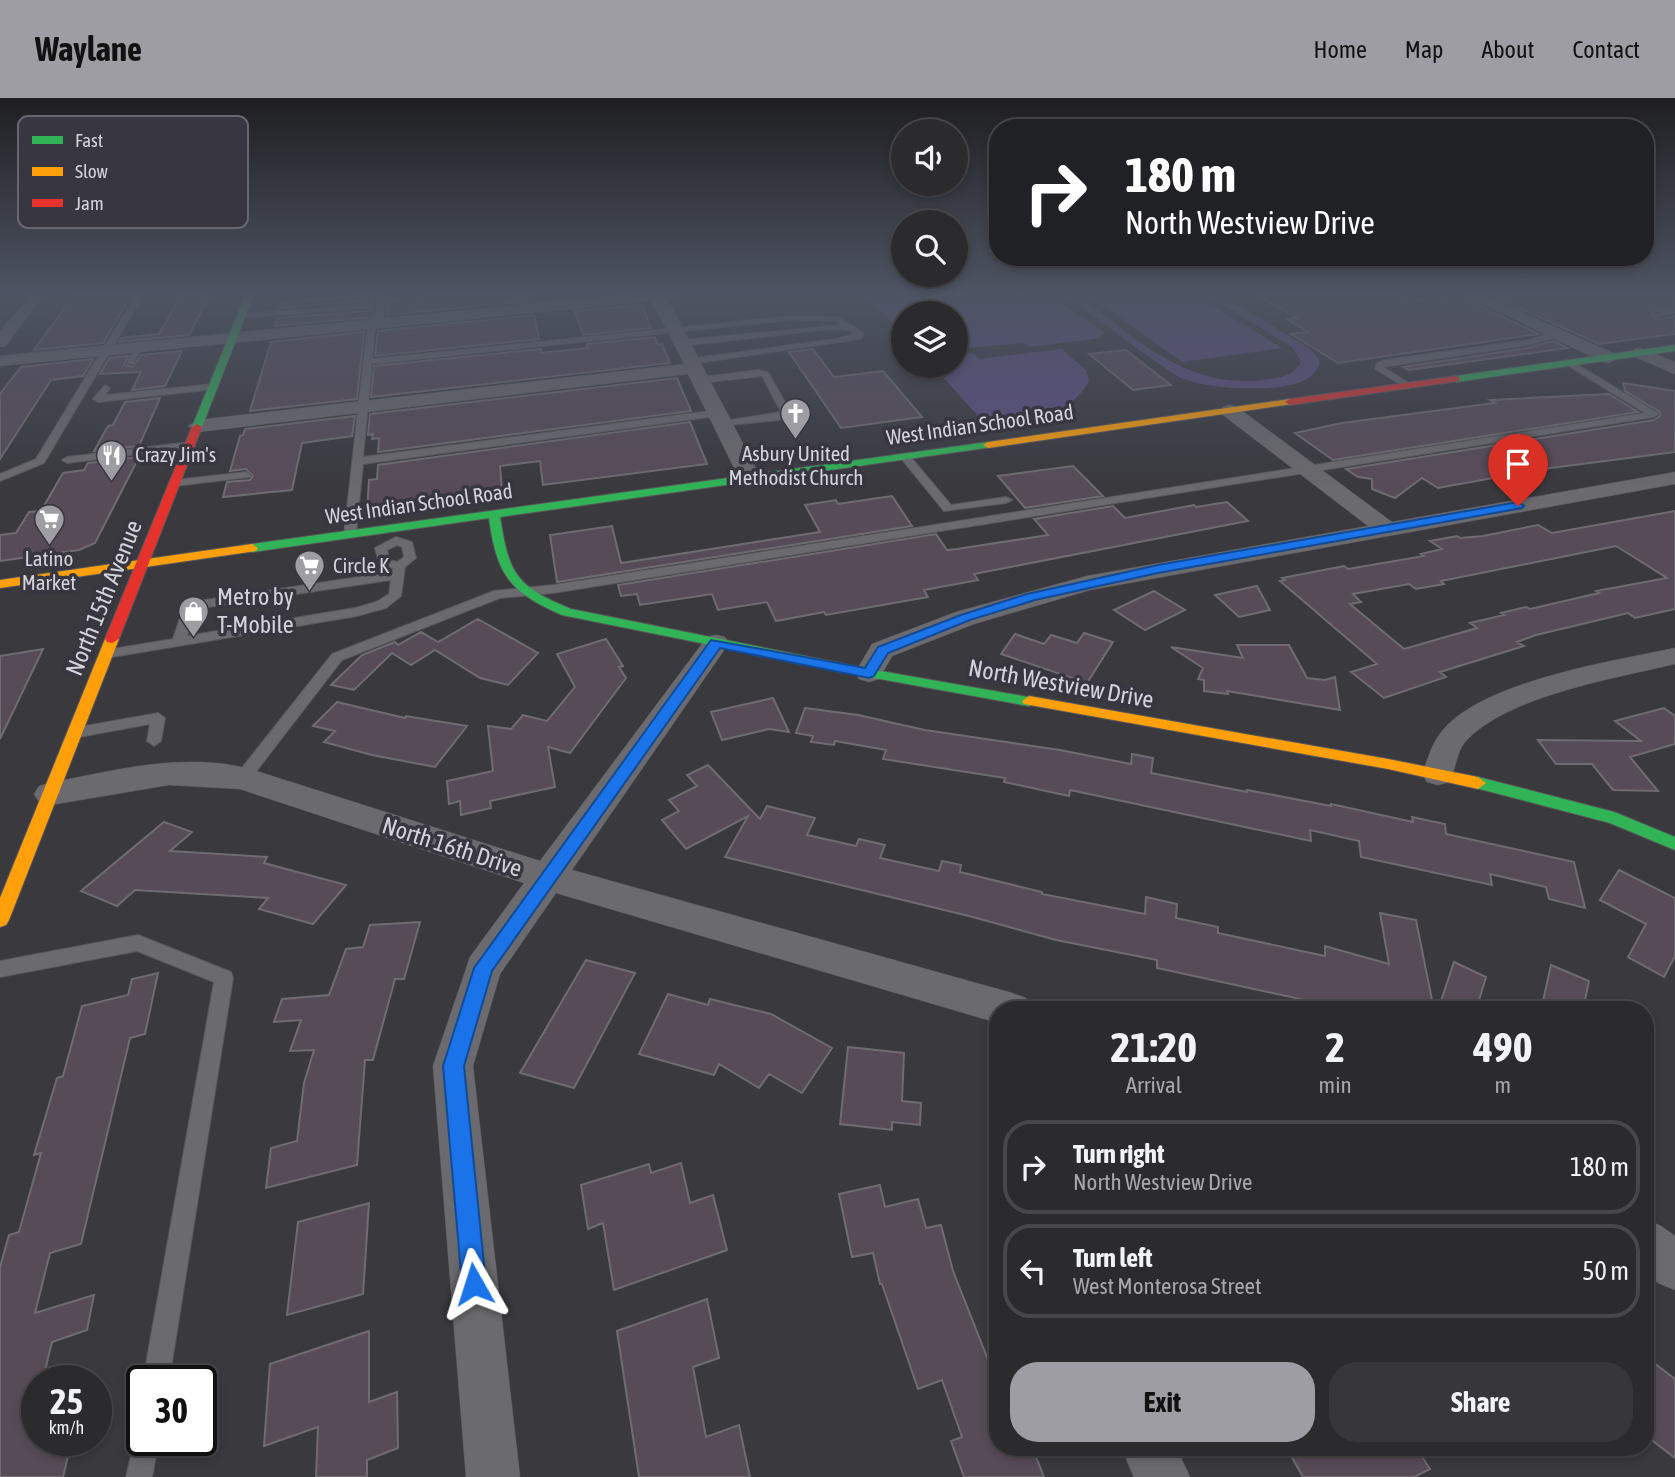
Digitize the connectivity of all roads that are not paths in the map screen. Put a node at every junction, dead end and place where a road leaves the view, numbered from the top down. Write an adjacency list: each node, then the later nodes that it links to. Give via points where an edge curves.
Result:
1 (28, 358): 11 (street)
2 (101, 358): 29 (lane, via 40,461)
3 (225, 358): 17 (street, North 15th Avenue)
4 (369, 358): 12 (lane)
5 (412, 358): 12 (lane)
6 (690, 358): 15 (street)
7 (753, 358): 15 (lane)
8 (1416, 358): 16 (lane, via 1379,366)
9 (1606, 358): 13 (street, West Indian School Road)
10 (1652, 358): 14 (street)
11 (0, 361)
12 (369, 362): 19 (lane)
13 (1570, 363): 16 (street, West Indian School Road); 27 (lane, via 1654,414)
14 (1675, 369)
15 (696, 370): 19 (street); 21 (street); 21 (lane, via 765,374 786,413)
16 (1408, 386): 20 (street, West Indian School Road)
17 (213, 387): 18 (lane, via 98,400); 22 (street, North 15th Avenue)
18 (105, 388)
19 (364, 406): 22 (street); 26 (lane)
20 (1230, 411): 24 (street, West Indian School Road); 27 (street)
21 (720, 419): 26 (lane); 30 (street)
22 (198, 426): 23 (street, North 15th Avenue)
23 (190, 445): 25 (lane); 32 (street, North 15th Avenue)
24 (905, 457): 30 (street, West Indian School Road); 33 (lane, via 948,509)
25 (67, 460)
26 (358, 461): 36 (lane)
27 (1307, 469): 35 (street); 41 (lane)
28 (246, 475): 32 (lane)
29 (0, 478)
30 (750, 478): 34 (street, West Indian School Road)
31 (1675, 478): 35 (street)
32 (174, 483): 38 (street, North 15th Avenue)
33 (1006, 500)
34 (494, 514): 37 (street, West Indian School Road); 41 (street, via 504,571)
35 (1387, 528): 51 (street, via 1032,596 882,650)
36 (350, 535): 37 (street, West Indian School Road); 38 (street, West Indian School Road)
37 (396, 535): 39 (lane, via 408,545 410,558); 39 (lane, via 382,553 384,563)
38 (142, 564): 40 (street, West Indian School Road); 49 (street, North 15th Avenue)
39 (398, 570): 42 (lane); 42 (lane, via 395,596 381,605)
40 (0, 584)
41 (521, 592): 48 (street, North Westview Drive, via 567,612); 55 (lane, via 498,594 337,657)
42 (348, 598): 43 (lane); 43 (lane)
43 (313, 603): 44 (lane); 44 (lane)
44 (286, 608): 45 (lane); 45 (lane)
45 (257, 612): 46 (lane); 46 (lane)
46 (227, 617): 47 (lane); 47 (lane, via 190,606)
47 (179, 642): 49 (lane)
48 (716, 643): 51 (street, North Westview Drive); 58 (street)
49 (106, 654): 52 (street, North 15th Avenue)
50 (1675, 656): 54 (street, via 1583,678 1480,715 1452,737)
51 (869, 673): 54 (street, North Westview Drive)
52 (75, 733): 53 (lane, via 158,718); 56 (street, North 15th Avenue)
53 (154, 741)
54 (1438, 774): 57 (street, North Westview Drive, via 1614,818)
55 (242, 778): 56 (street, North 16th Drive, via 168,772); 58 (street, North 16th Drive)
56 (50, 794): 59 (street, North 15th Avenue)
57 (1675, 844)
58 (547, 877): 62 (street, North 16th Drive); 69 (street, via 483,968 453,1066)
59 (7, 887): 60 (street, North 15th Avenue)
60 (0, 920)
61 (0, 969): 65 (lane, via 138,943 224,978)
62 (989, 1003)
63 (1654, 1249): 64 (street)
64 (1675, 1266)
65 (159, 1365)
66 (143, 1456): 68 (lane)
67 (1152, 1456): 70 (street)
68 (139, 1477)
69 (493, 1477)
70 (1163, 1477)

